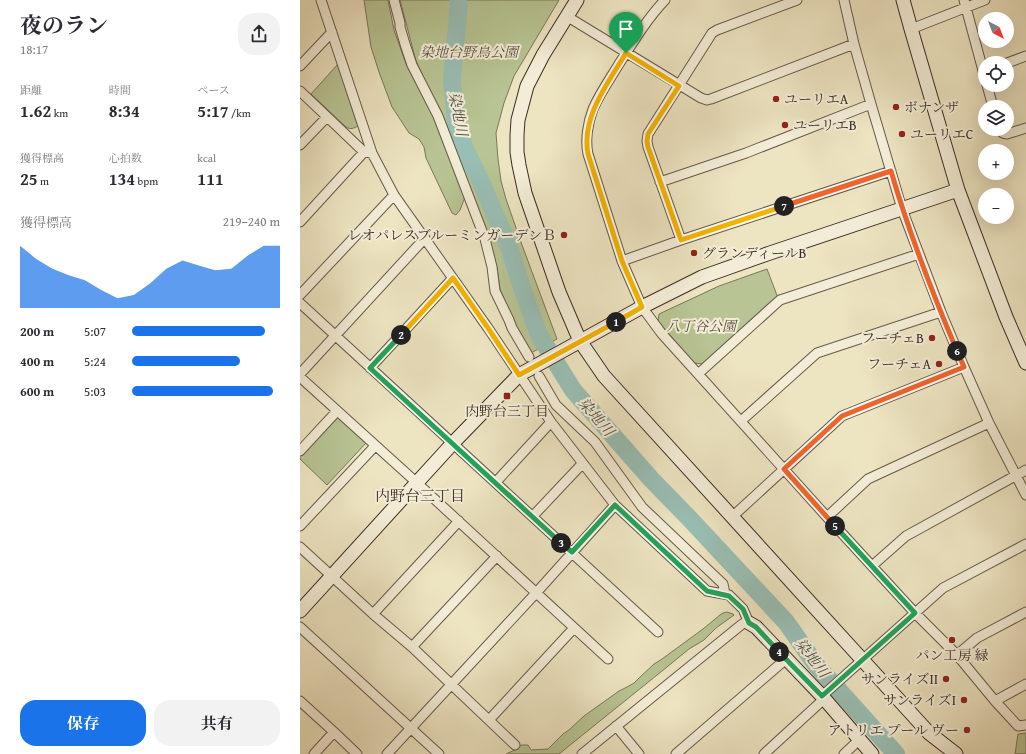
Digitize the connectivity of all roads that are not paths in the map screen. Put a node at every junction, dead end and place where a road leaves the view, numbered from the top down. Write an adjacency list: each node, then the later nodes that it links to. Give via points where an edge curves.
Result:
1 (321, 0): 12 (street)
2 (394, 0): 46 (street, via 412,65 438,116 485,238 495,291 512,328)
3 (578, 0): 10 (street)
4 (666, 0): 14 (street, via 650,17)
5 (797, 0): 19 (street, via 715,32)
6 (844, 0): 13 (street)
7 (903, 0): 11 (street)
8 (985, 0): 9 (street)
9 (965, 4): 11 (street); 15 (street)
10 (568, 16): 14 (street); 45 (street, via 527,86 518,120 517,140 524,193 559,292)
11 (910, 29): 31 (street)
12 (332, 32): 18 (street); 25 (street)
13 (854, 44): 19 (street, via 707,100); 21 (street)
14 (626, 53): 19 (street); 38 (street, via 594,107 587,140 588,154)
15 (979, 56)
16 (1026, 56): 17 (street)
17 (1014, 60)
18 (300, 66)
19 (679, 86): 30 (street, via 647,138)
20 (300, 92): 22 (street)
21 (871, 104): 29 (street); 30 (street, via 746,153)
22 (327, 117): 24 (street); 27 (street)
23 (1026, 128): 26 (street)
24 (342, 131): 25 (street); 28 (street)
25 (365, 132): 28 (street)
26 (1014, 132)
27 (300, 145)
28 (368, 153): 32 (street); 34 (street)
29 (891, 171): 33 (street); 36 (street)
30 (660, 182): 36 (street)
31 (958, 190): 33 (street); 47 (street)
32 (394, 194): 35 (street); 40 (street)
33 (902, 209): 37 (street); 42 (street, via 702,277)
34 (300, 222)
35 (425, 238): 39 (street); 44 (street)
36 (681, 240): 38 (street)
37 (919, 254): 43 (street); 50 (street, via 780,300)
38 (622, 261): 42 (street)
39 (453, 278): 49 (street); 51 (street)
40 (300, 295)
41 (300, 303): 44 (street)
42 (642, 307): 45 (street); 50 (street)
43 (941, 312): 48 (street); 55 (street, via 817,353)
44 (335, 336): 49 (street); 52 (street)
45 (580, 341): 46 (street); 70 (street, via 604,376)
46 (534, 360): 51 (street)
47 (1026, 363)
48 (964, 367): 57 (street); 62 (street, via 842,416)
49 (370, 368): 58 (street)
50 (698, 374): 55 (street)
51 (519, 375): 56 (street); 58 (street)
52 (300, 376): 54 (street)
53 (539, 376): 81 (street, via 556,405 595,442 642,507 723,584)
54 (337, 411): 59 (street); 60 (street)
55 (741, 421): 62 (street)
56 (551, 422): 61 (street); 66 (street)
57 (988, 422): 64 (street); 71 (street, via 868,479)
58 (453, 443): 65 (street); 66 (street)
59 (375, 446): 65 (street); 73 (street)
60 (300, 451)
61 (582, 464): 68 (street); 69 (street)
62 (784, 469): 70 (street); 71 (street)
63 (1026, 470): 64 (street)
64 (1016, 475): 67 (street); 78 (street, via 906,536)
65 (416, 482): 72 (street); 79 (street)
66 (496, 482): 69 (street)
67 (1026, 495)
68 (615, 505): 76 (street); 81 (street, via 707,591)
69 (533, 516): 76 (street)
70 (732, 516): 93 (street)
71 (827, 517): 78 (street)
72 (459, 521): 77 (street); 85 (street)
73 (300, 526)
74 (1026, 544): 84 (street, via 946,586)
75 (300, 547): 79 (street)
76 (572, 552): 80 (street); 89 (street)
77 (497, 556): 80 (street); 90 (street)
78 (872, 566): 84 (street)
79 (332, 576): 82 (street); 85 (street)
80 (536, 593): 88 (street); 95 (street)
81 (725, 594): 86 (street, via 743,609)
82 (300, 611)
83 (1026, 612): 91 (street, via 977,638)
84 (915, 613): 91 (street); 93 (street)
85 (373, 614): 90 (street)
86 (749, 623): 92 (street, via 756,627); 102 (street, via 741,625)
87 (300, 627): 103 (street)
88 (574, 628): 94 (street); 100 (street)
89 (658, 632)
90 (412, 648): 95 (street)
91 (957, 655): 99 (street)
92 (786, 659): 97 (street); 113 (street)
93 (863, 659): 97 (street); 117 (street, via 930,733)
94 (608, 660)
95 (451, 684): 100 (street); 103 (street)
96 (1026, 684): 99 (street)
97 (825, 696): 105 (street); 114 (street)
98 (300, 701): 104 (street)
99 (995, 701): 101 (street, via 1018,726)
100 (489, 720): 106 (street)
101 (1026, 725)
102 (616, 726): 111 (street); 112 (street)
103 (410, 728): 109 (street); 110 (street)
104 (334, 732): 107 (street); 108 (street)
105 (859, 740): 115 (street); 116 (street)
106 (515, 745)
107 (314, 754)
108 (357, 754)
109 (386, 754)
110 (439, 754)
111 (582, 754)
112 (639, 754)
113 (676, 754)
114 (764, 754)
115 (844, 754)
116 (872, 754)
117 (956, 754)

